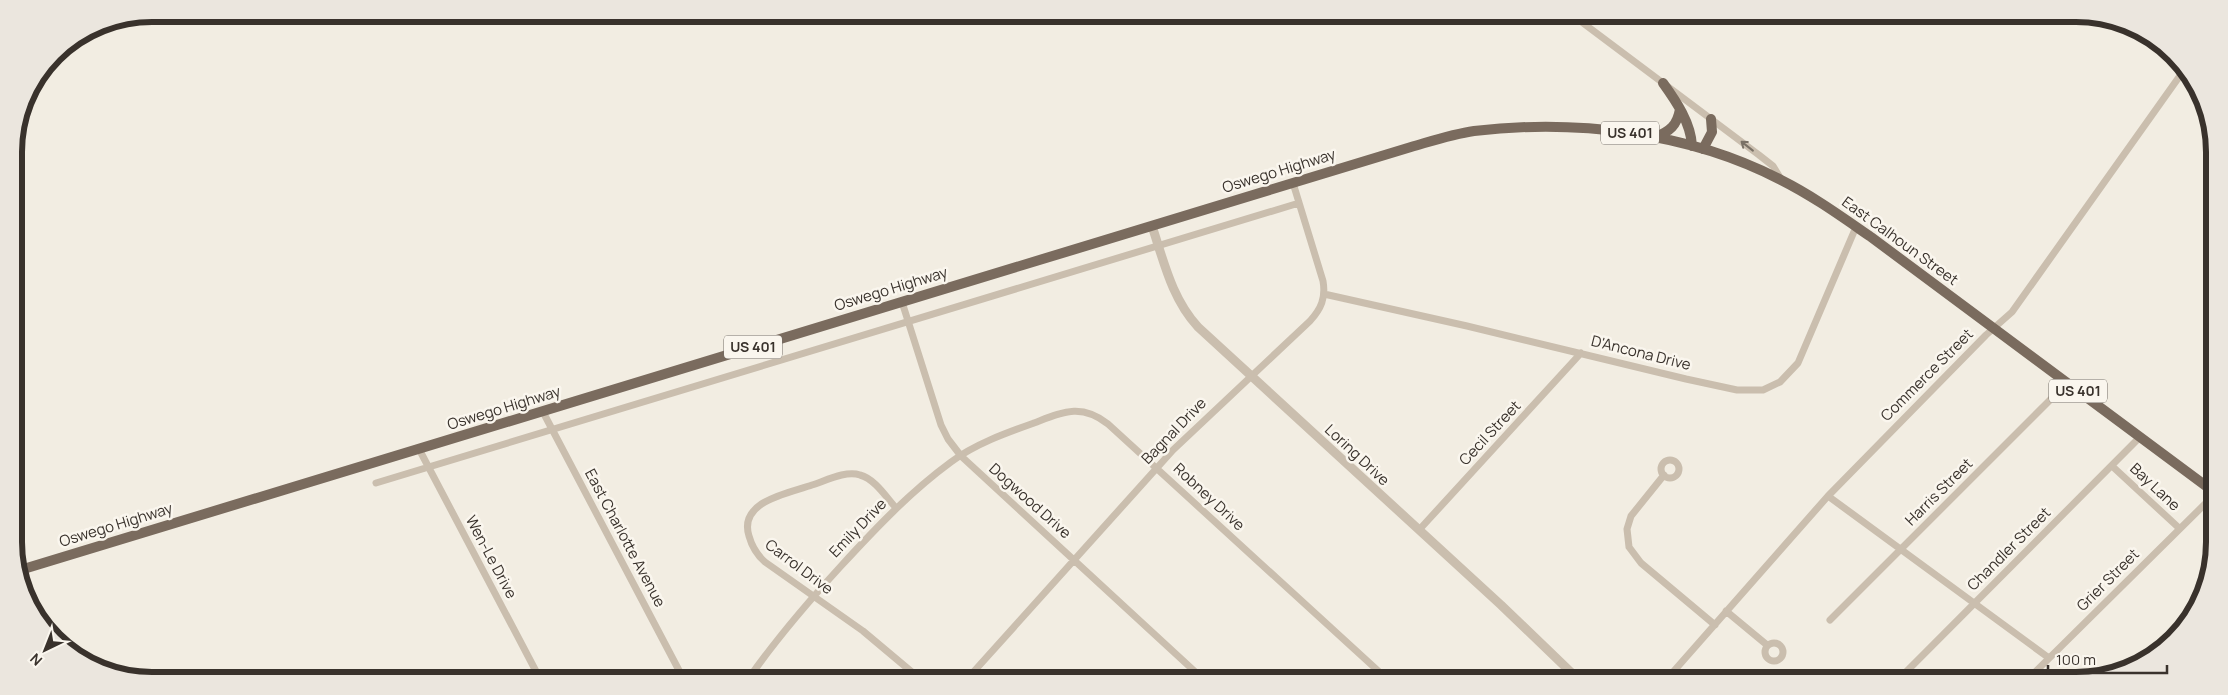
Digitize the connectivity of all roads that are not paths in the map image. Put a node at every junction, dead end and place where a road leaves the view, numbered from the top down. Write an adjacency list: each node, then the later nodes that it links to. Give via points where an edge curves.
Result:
1 (1582, 22): 3 (street, East Calhoun Street)
2 (2180, 75): 18 (street, Commerce Street, via 2012,312)
3 (1663, 83): 4 (main road); 5 (street, East Calhoun Street)
4 (1680, 108): 6 (main road, via 1676,124); 7 (main road)
5 (1712, 119): 8 (main road, via 1712,132); 9 (street, East Calhoun Street, one-way to 5, via 1773,166)
6 (1654, 138): 7 (main road, Oswego Highway / US 401); 10 (main road, Oswego Highway / US 401, via 1608,130 1561,127 1473,131)
7 (1692, 146): 8 (main road, Oswego Highway / US 401)
8 (1703, 149): 9 (main road, Oswego Highway / US 401)
9 (1781, 179): 13 (main road, East Calhoun Street / US 401)
10 (1293, 183): 11 (street); 12 (main road, Oswego Highway / US 401)
11 (1299, 203): 14 (street); 15 (street)
12 (1152, 226): 14 (street, Loring Drive); 16 (main road, Oswego Highway / US 401)
13 (1856, 227): 18 (main road, East Calhoun Street / US 401); 19 (street, D'Ancona Drive, via 1798,363 1790,374 1770,388 1737,390)
14 (1158, 246): 17 (street); 20 (street, Loring Drive, via 1170,284 1186,314)
15 (1324, 294): 19 (street, D'Ancona Drive); 20 (street, Bagnal Drive, via 1320,308 1310,321)
16 (902, 302): 17 (street, Dogwood Drive); 22 (main road, Oswego Highway / US 401)
17 (908, 321): 23 (street); 26 (street, Dogwood Drive, via 941,425)
18 (1994, 329): 21 (main road, East Calhoun Street / US 401); 33 (street, Commerce Street)
19 (1581, 353): 37 (street, Cecil Street)
20 (1251, 376): 29 (street, Bagnal Drive); 37 (street, Loring Drive)
21 (2067, 383): 24 (main road, East Calhoun Street / US 401); 38 (street, Harris Street)
22 (543, 412): 23 (street, East Charlotte Avenue); 25 (main road, Oswego Highway / US 401)
23 (552, 430): 28 (street); 49 (street, East Charlotte Avenue)
24 (2140, 437): 27 (street, Chandler Street); 32 (main road, East Calhoun Street / US 401)
25 (419, 449): 28 (street, Wen-Le Drive); 40 (main road, Oswego Highway / US 401)
26 (961, 456): 29 (street, Robney Drive, via 1020,428 1080,410 1100,417); 35 (street, Emily Drive); 39 (street, Dogwood Drive)
27 (2112, 466): 36 (street, Bay Lane); 42 (street, Chandler Street)
28 (428, 467): 31 (street); 48 (street, Wen-Le Drive)
29 (1156, 468): 39 (street, Bagnal Drive); 54 (street, Robney Drive)
30 (1664, 475): 45 (street, via 1631,516 1627,529 1629,547 1641,563)
31 (376, 483)
32 (2206, 486)
33 (1828, 496): 38 (street); 43 (street, Commerce Street)
34 (2206, 503): 36 (street, Grier Street)
35 (896, 508): 41 (street, Emily Drive); 41 (street, Carrol Drive, via 870,480 855,474 785,494 755,508 747,527 755,552 764,562)
36 (2179, 528): 47 (street, Grier Street)
37 (1419, 530): 55 (street, Loring Drive)
38 (1901, 549): 42 (street); 44 (street, Harris Street)
39 (1074, 560): 52 (street, Bagnal Drive); 53 (street, Dogwood Drive)
40 (25, 569)
41 (814, 596): 50 (street, Emily Drive); 51 (street, Carrol Drive)
42 (1975, 603): 47 (street); 57 (street, Chandler Street)
43 (1726, 611): 45 (street, Commerce Street); 46 (street)
44 (1830, 620)
45 (1715, 625): 56 (street, Commerce Street)
46 (1767, 645)
47 (2049, 658): 58 (street, Grier Street)
48 (535, 672)
49 (680, 672)
50 (753, 672)
51 (912, 672)
52 (973, 672)
53 (1195, 672)
54 (1379, 672)
55 (1570, 672)
56 (1673, 672)
57 (1906, 672)
58 (2035, 672)

